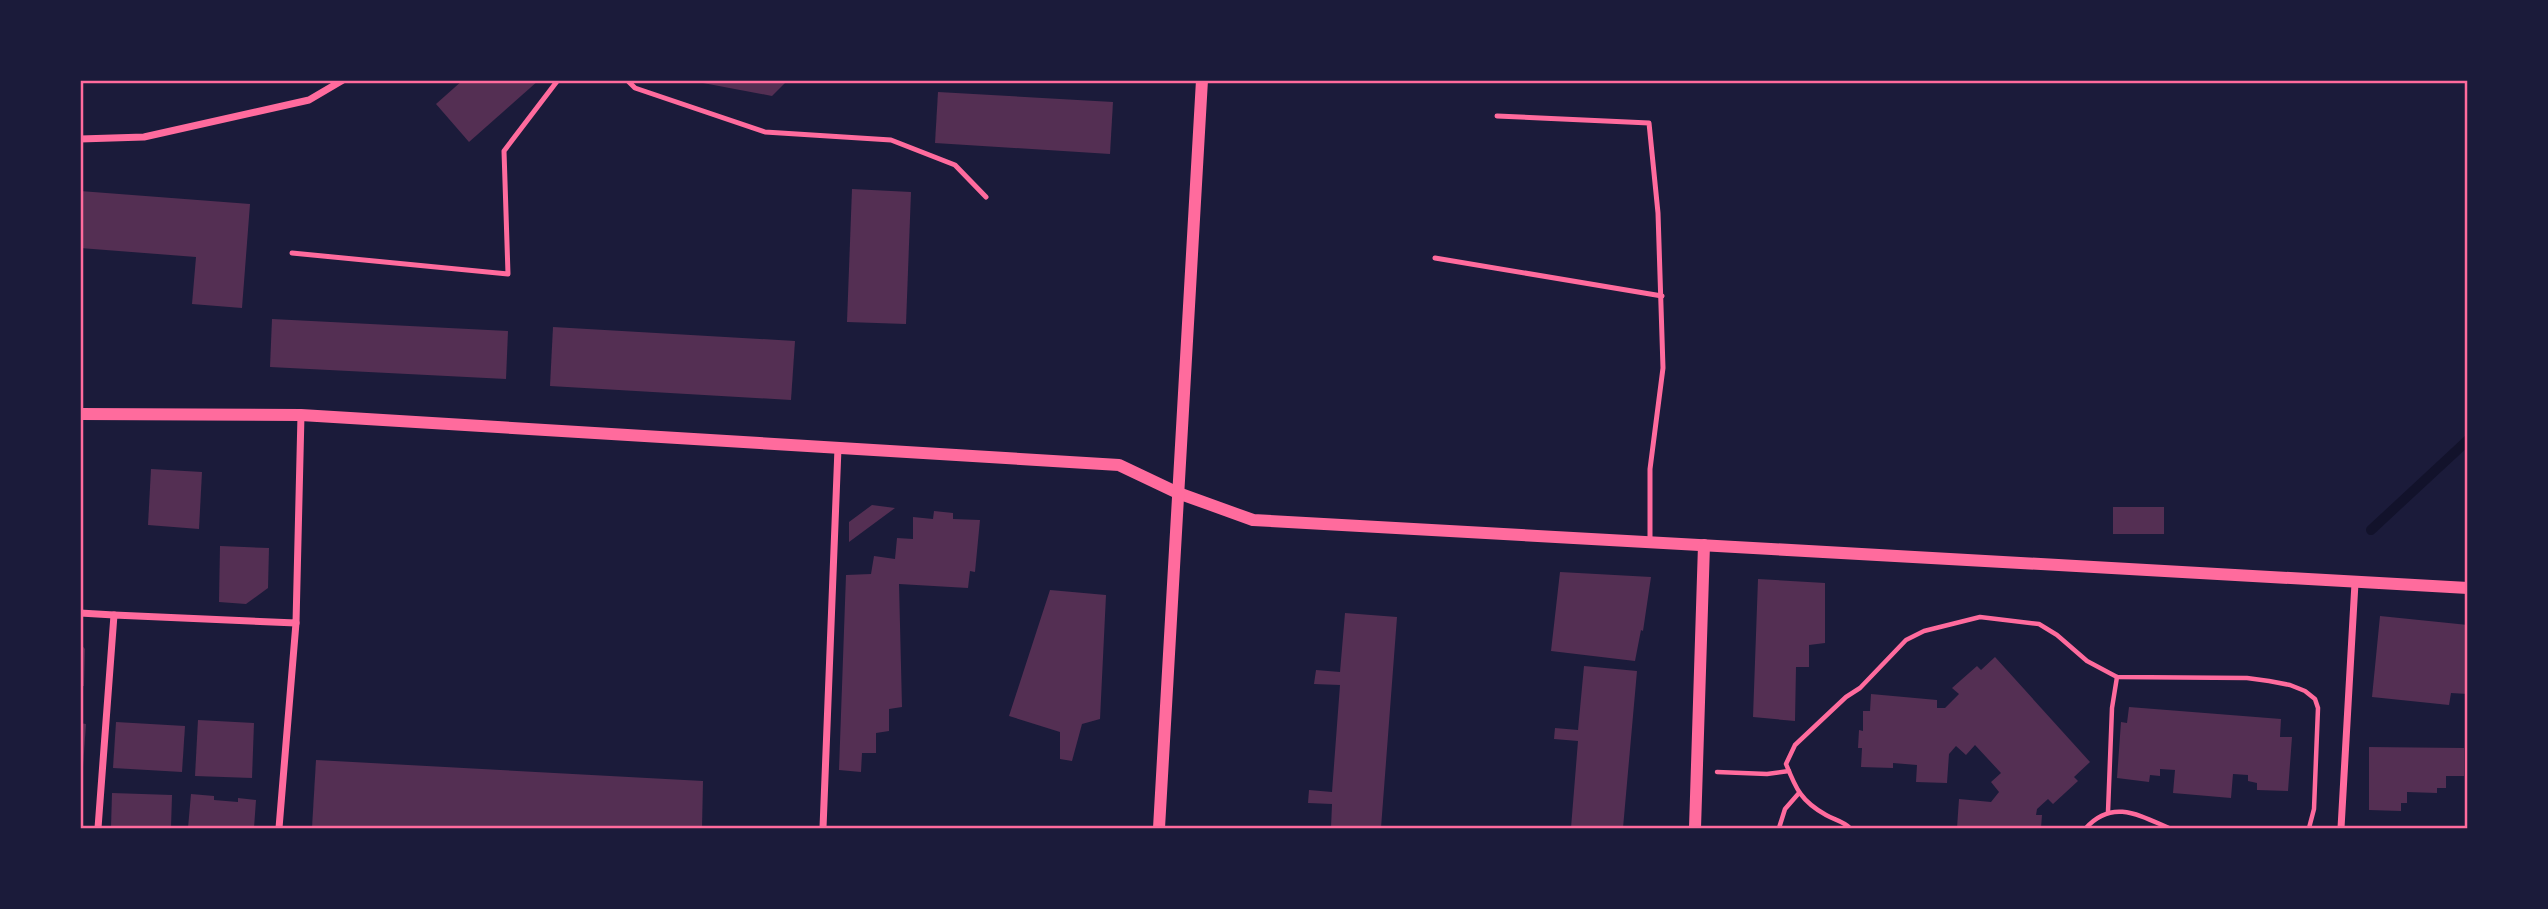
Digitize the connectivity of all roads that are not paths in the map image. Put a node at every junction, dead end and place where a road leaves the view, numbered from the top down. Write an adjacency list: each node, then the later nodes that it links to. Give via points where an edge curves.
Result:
1 (343, 80): 6 (street, via 309,100 258,112 144,137)
2 (558, 80): 8 (lane, via 504,151 508,274)
3 (626, 80): 7 (lane, via 635,88 765,132 891,140 955,165)
4 (1202, 80): 14 (street)
5 (1497, 116): 10 (lane, via 1648,123)
6 (80, 139)
7 (986, 197)
8 (292, 253)
9 (1435, 258): 10 (lane)
10 (1662, 296): 15 (lane, via 1663,368 1650,469)
11 (80, 414): 12 (street)
12 (301, 415): 13 (street); 21 (street)
13 (838, 448): 14 (street, via 1119,465); 24 (street)
14 (1178, 493): 15 (street, via 1253,520); 25 (street)
15 (1650, 542): 16 (street)
16 (1704, 545): 17 (street); 26 (street)
17 (2355, 583): 18 (street); 27 (street)
18 (2468, 588)
19 (80, 613): 20 (street)
20 (114, 615): 21 (street); 22 (street)
21 (296, 623): 23 (street)
22 (98, 828)
23 (279, 828)
24 (823, 828)
25 (1159, 828)
26 (1695, 828)
27 (2341, 828)

